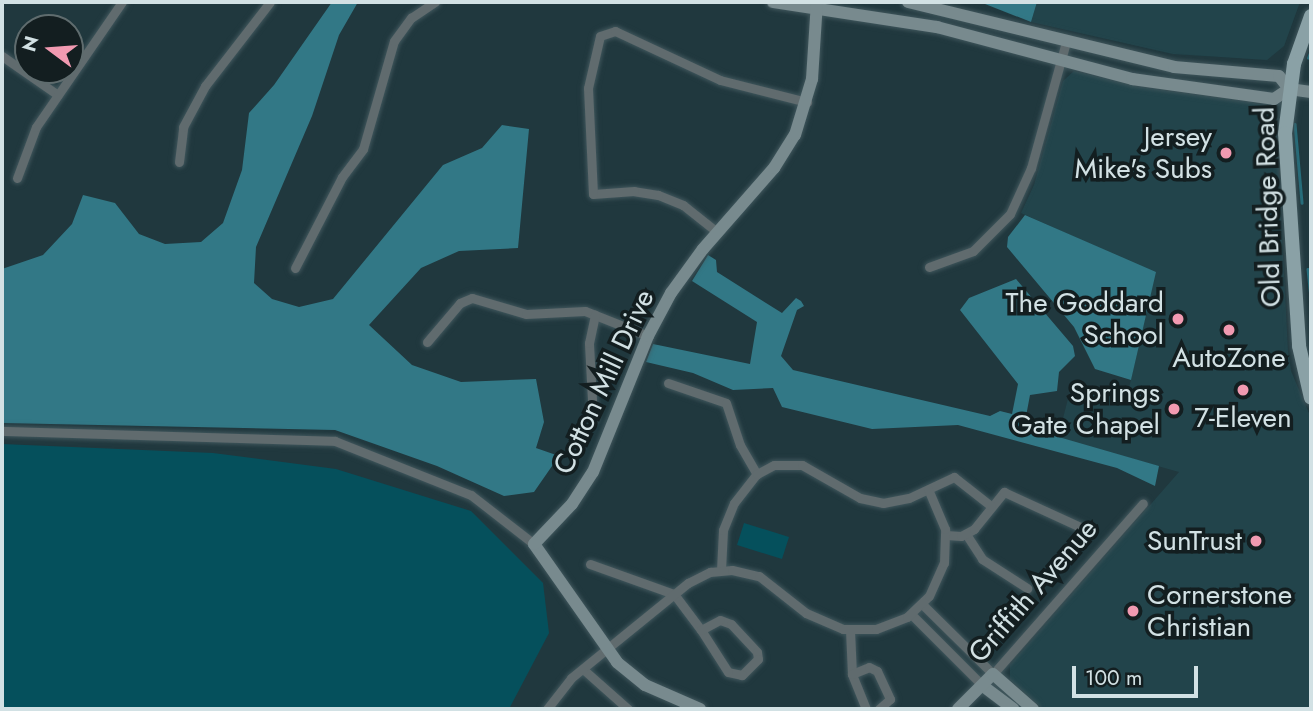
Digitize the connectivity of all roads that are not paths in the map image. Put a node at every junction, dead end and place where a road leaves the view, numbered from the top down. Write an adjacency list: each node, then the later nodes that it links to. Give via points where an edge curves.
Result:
1 (122, 2): 15 (street)
2 (270, 2): 17 (street, via 205,86 183,127)
3 (435, 2): 21 (street, via 411,18 394,41 363,149 342,177)
4 (773, 2): 7 (street)
5 (902, 2): 9 (street)
6 (908, 2): 10 (street)
7 (817, 5): 9 (street); 16 (street, Cotton Mill Drive)
8 (1311, 16): 13 (main road, Old Bridge Road)
9 (898, 20): 12 (street, via 958,31)
10 (1066, 42): 12 (street); 13 (street, via 1174,67 1279,76)
11 (2, 56): 15 (street)
12 (1061, 62): 13 (street, via 1132,79 1274,99); 20 (street, via 1031,168 1010,214 973,251)
13 (1289, 89): 14 (street); 26 (main road, Old Bridge Road, via 1285,133 1291,234 1299,346)
14 (1311, 92)
15 (58, 95): 18 (street, via 32,134)
16 (807, 102): 19 (street, Cotton Mill Drive, via 783,156); 19 (street, via 720,80 615,31 600,36 587,111 593,194 658,195 683,205)
17 (179, 162)
18 (17, 178)
19 (717, 232): 23 (street, Cotton Mill Drive, via 680,280)
20 (929, 267)
21 (295, 268)
22 (595, 315): 23 (street); 24 (street, via 575,310 527,314 472,298 460,303); 27 (street, via 589,343)
23 (648, 336): 36 (street, Cotton Mill Drive, via 593,472 572,504)
24 (427, 342)
25 (668, 383): 29 (street, via 726,403 740,445)
26 (1310, 388)
27 (593, 418)
28 (2, 431): 36 (street, via 335,440 471,495)
29 (757, 474): 30 (street, via 782,463 803,465 860,498 883,503); 38 (street, via 728,516)
30 (928, 489): 32 (street, via 954,477); 35 (street)
31 (1143, 503): 48 (street, Griffith Avenue)
32 (990, 506): 33 (street, via 1004,492); 34 (street)
33 (1085, 529)
34 (966, 534): 35 (street); 39 (street, via 982,559)
35 (946, 535): 41 (street, via 940,576)
36 (534, 544): 45 (street)
37 (590, 564): 40 (street)
38 (721, 570): 40 (street, via 698,577); 44 (street, via 766,579 806,613)
39 (1027, 588)
40 (674, 594): 43 (street); 45 (street)
41 (922, 604): 42 (street); 48 (street)
42 (911, 614): 44 (street, via 876,629); 49 (street)
43 (701, 630): 43 (street, via 733,675 744,674 758,659 731,624 720,620)
44 (850, 630): 47 (street)
45 (607, 652): 46 (street); 52 (street, via 645,685)
46 (584, 670): 50 (street, via 563,685); 51 (street)
47 (852, 674): 53 (street); 54 (street, via 867,667 877,671 890,702)
48 (993, 674): 49 (street, Griffith Avenue); 57 (street)
49 (983, 686): 55 (street, Griffith Avenue); 56 (street)
50 (547, 709)
51 (628, 709)
52 (700, 709)
53 (866, 709)
54 (879, 709)
55 (958, 709)
56 (1013, 709)
57 (1033, 709)

